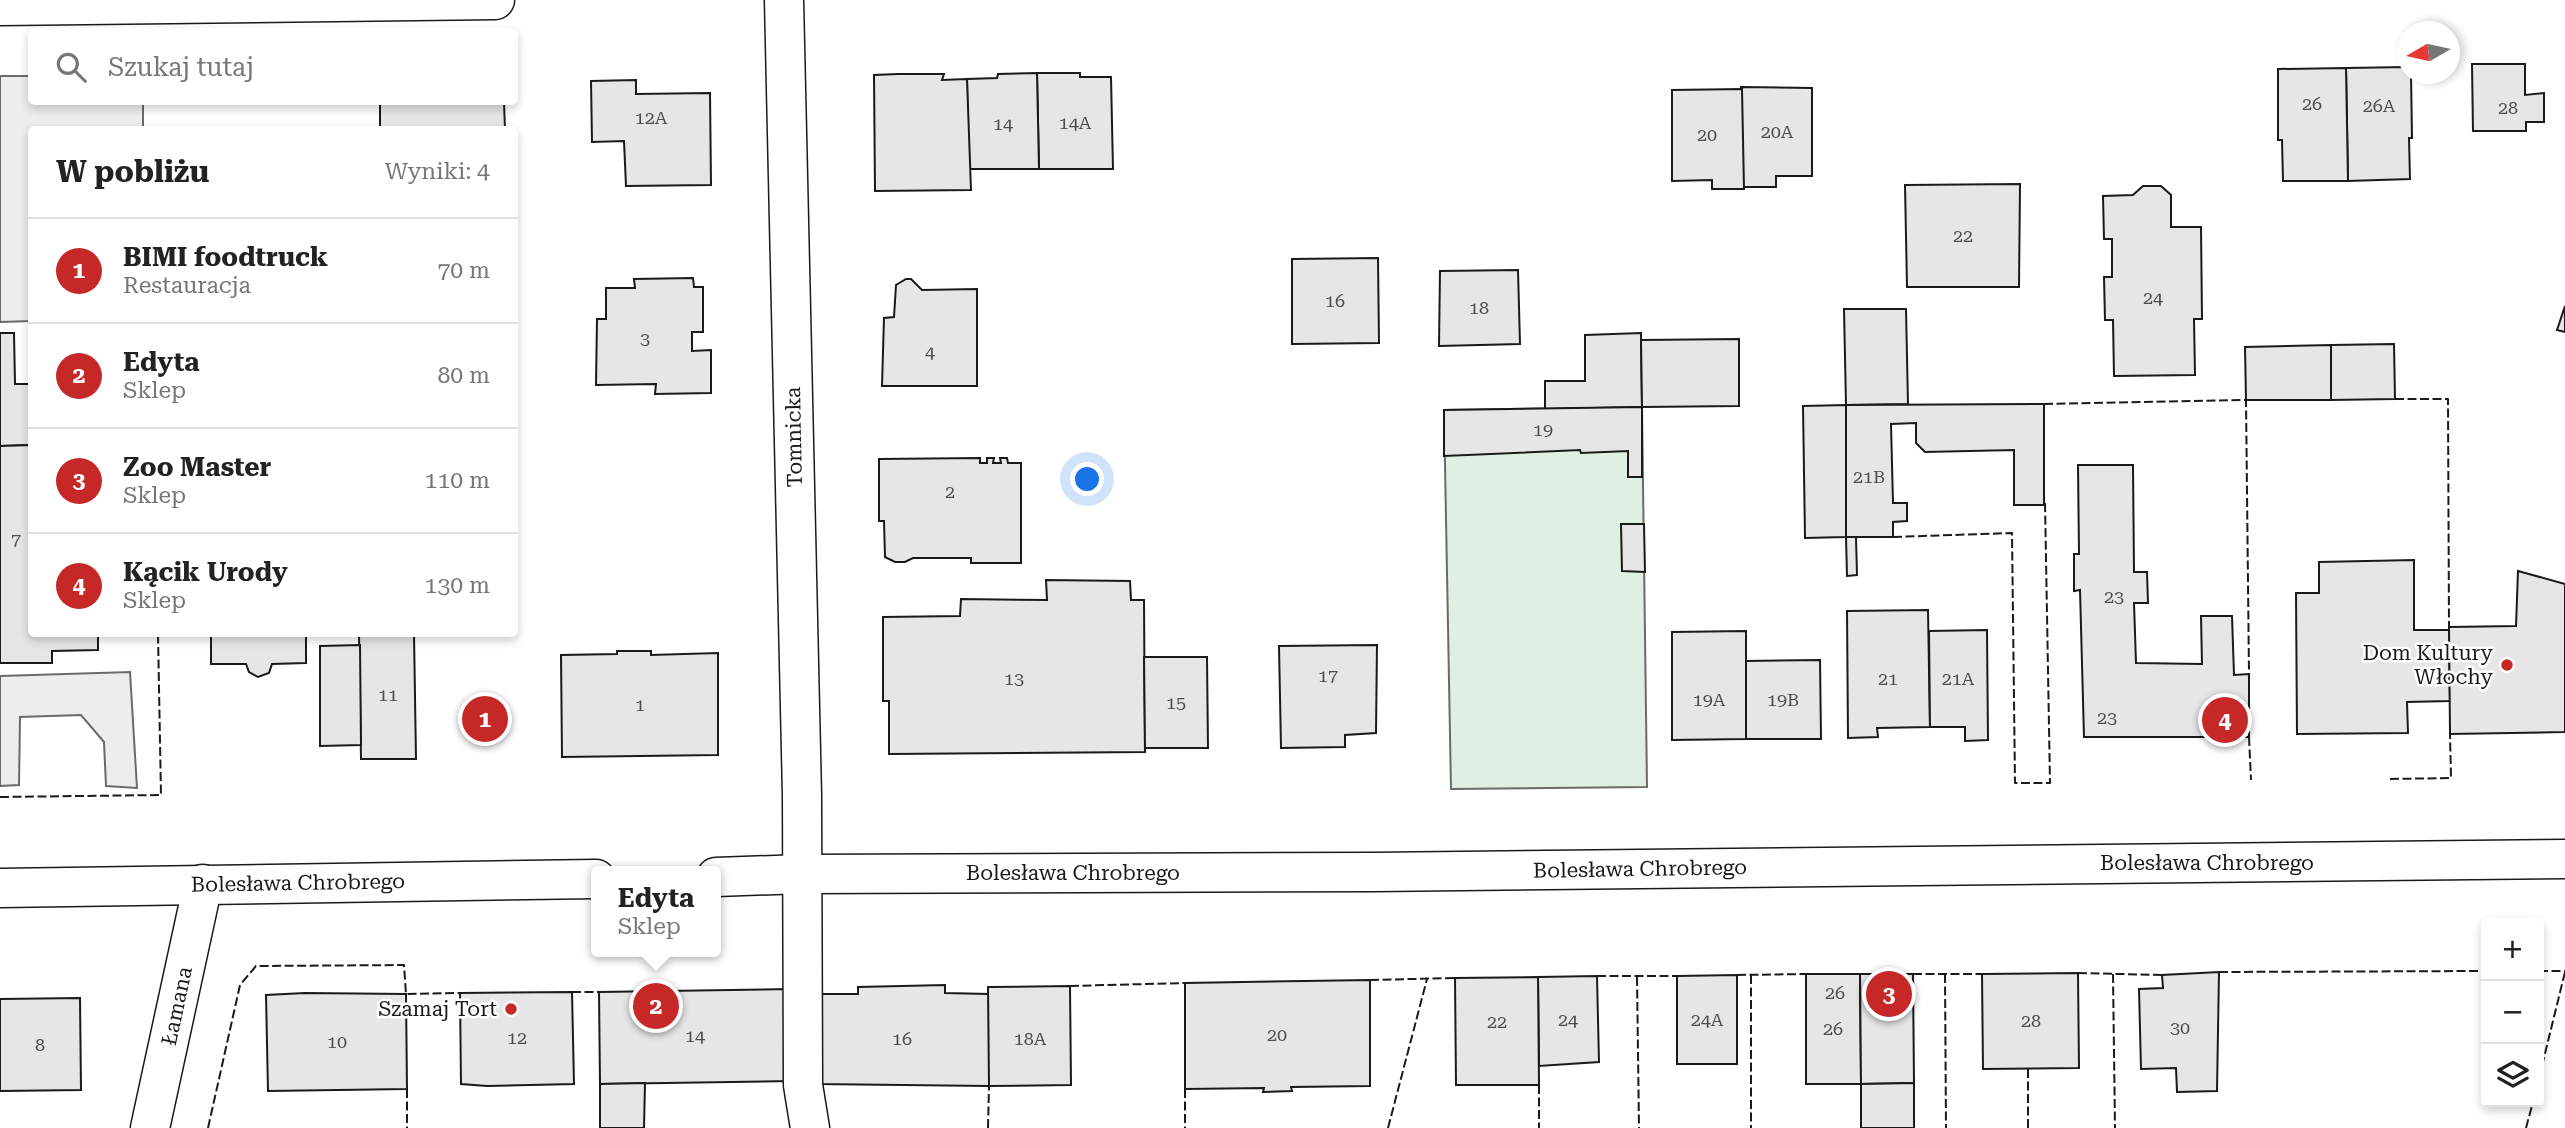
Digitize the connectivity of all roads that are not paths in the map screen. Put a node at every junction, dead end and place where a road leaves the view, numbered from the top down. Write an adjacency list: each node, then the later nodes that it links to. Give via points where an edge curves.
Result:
1 (495, 0): 3 (main road)
2 (784, 0): 5 (main road, Tomnicka)
3 (0, 6)
4 (2565, 859): 5 (main road, Bolesława Chrobrego)
5 (803, 874): 6 (main road, Bolesława Chrobrego); 11 (main road, Tomnicka, via 803,1085)
6 (721, 877)
7 (591, 879): 8 (main road, Bolesława Chrobrego)
8 (204, 884): 9 (main road, Bolesława Chrobrego); 10 (main road, Łamana)
9 (0, 888)
10 (150, 1128)
11 (810, 1128)

